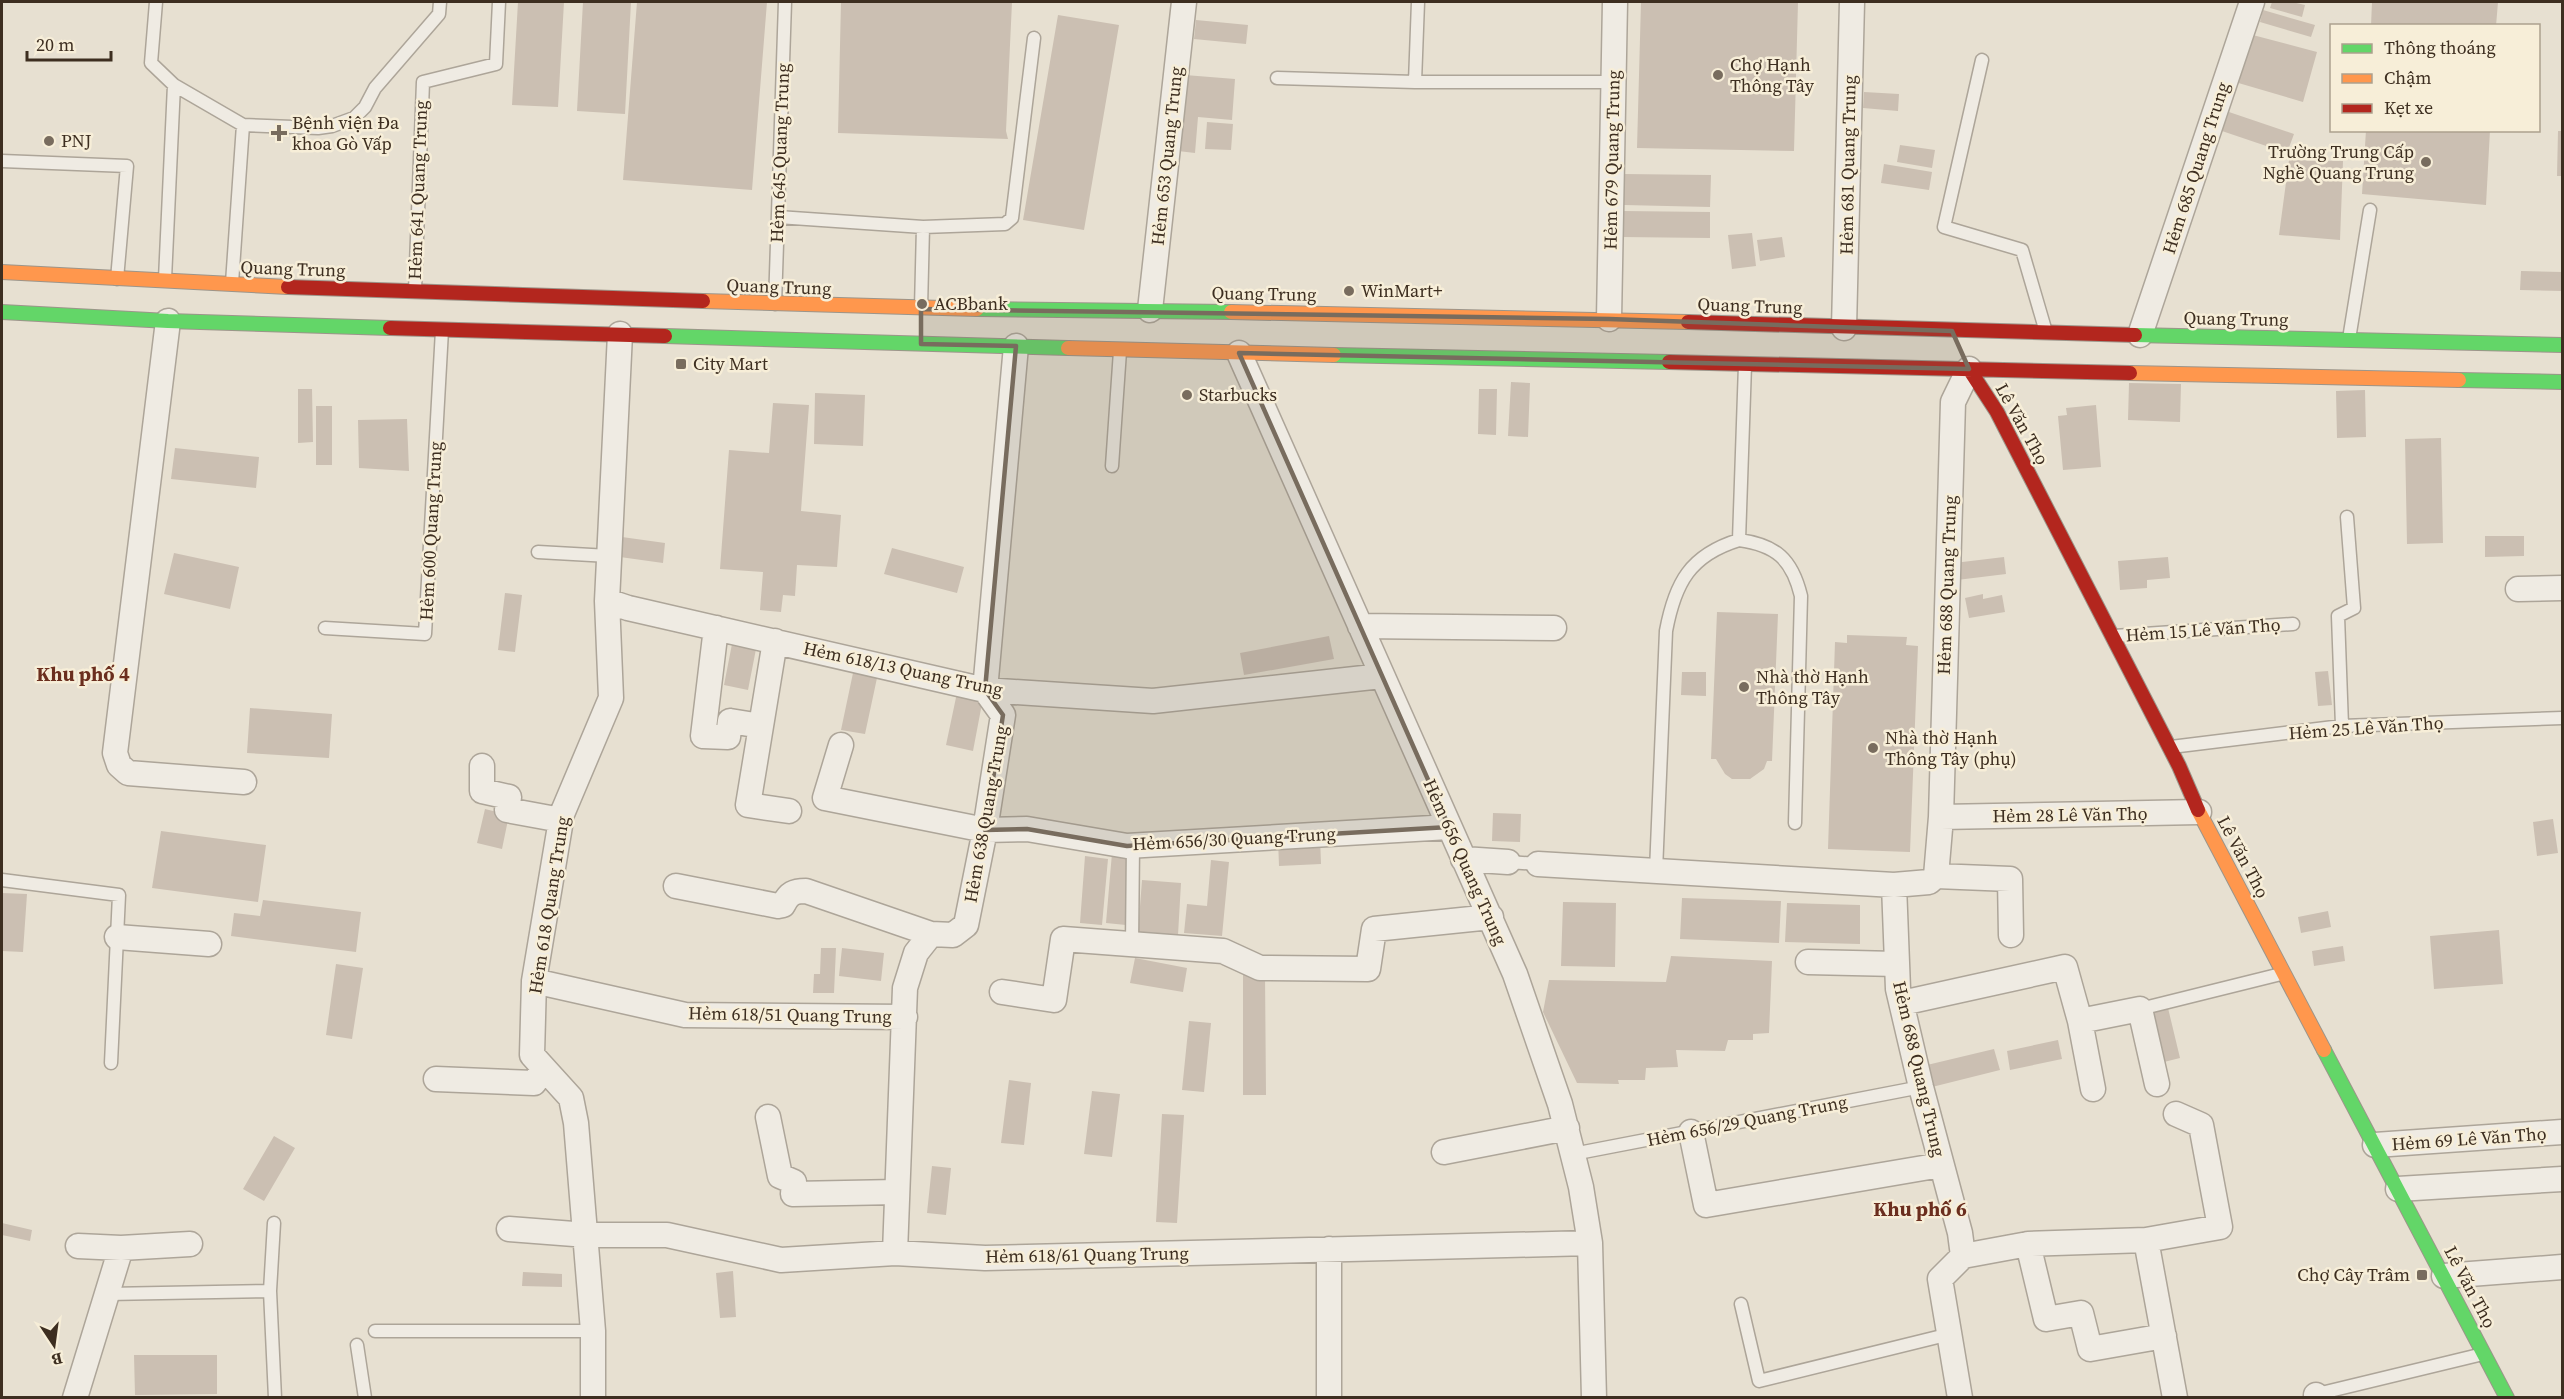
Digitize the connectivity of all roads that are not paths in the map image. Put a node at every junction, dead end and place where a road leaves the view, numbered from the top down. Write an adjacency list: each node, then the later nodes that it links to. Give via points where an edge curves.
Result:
1 (156, 2): 15 (lane, via 151,63)
2 (440, 2): 16 (lane, via 439,14 406,49 354,118 318,128)
3 (499, 2): 25 (lane, Hẻm 641 Quang Trung, via 496,64 423,82)
4 (785, 2): 19 (lane, Hẻm 645 Quang Trung)
5 (1184, 2): 27 (street, Hẻm 653 Quang Trung)
6 (1418, 2): 13 (lane)
7 (1615, 2): 14 (street, Hẻm 679 Quang Trung)
8 (1852, 2): 32 (street, Hẻm 681 Quang Trung)
9 (2252, 2): 36 (street, Hẻm 685 Quang Trung)
10 (1034, 38): 20 (lane, via 1012,218 994,226)
11 (1982, 60): 34 (lane, via 1944,227 2022,250)
12 (1277, 78): 13 (lane)
13 (1415, 82): 14 (lane)
14 (1613, 82): 30 (street, Hẻm 679 Quang Trung)
15 (174, 85): 16 (lane); 23 (lane)
16 (243, 125): 24 (lane)
17 (2, 161): 22 (lane, via 127,166)
18 (2370, 210): 37 (lane)
19 (778, 217): 20 (lane); 26 (lane, Hẻm 645 Quang Trung)
20 (923, 227): 31 (lane)
21 (2, 272): 22 (main road, Quang Trung)
22 (117, 280): 23 (main road, Quang Trung)
23 (168, 285): 24 (main road, Quang Trung)
24 (232, 285): 25 (main road, Quang Trung)
25 (415, 291): 26 (main road, Quang Trung)
26 (775, 305): 31 (main road, Quang Trung)
27 (1150, 310): 30 (main road, Quang Trung); 31 (main road, Quang Trung)
28 (2, 312): 29 (main road, Quang Trung)
29 (168, 316): 33 (main road, Quang Trung); 68 (street, via 115,753 119,765 128,773)
30 (1609, 319): 32 (main road, Quang Trung)
31 (921, 326): 35 (main road, Quang Trung); 39 (main road, Quang Trung)
32 (1844, 328): 34 (main road, Quang Trung, via 1955,336)
33 (442, 329): 35 (main road, Quang Trung); 55 (lane, Hẻm 600 Quang Trung, via 424,634)
34 (2046, 333): 36 (main road, Quang Trung)
35 (620, 334): 49 (street, Hẻm 618 Quang Trung)
36 (2140, 335): 37 (main road, Quang Trung)
37 (2349, 340): 38 (main road, Quang Trung)
38 (2562, 345)
39 (1016, 346): 40 (main road, Quang Trung); 61 (street)
40 (1120, 350): 41 (main road, Quang Trung); 45 (lane)
41 (1239, 353): 42 (main road, Quang Trung); 54 (street, Hẻm 656 Quang Trung)
42 (1745, 364): 43 (main road, Quang Trung); 47 (lane)
43 (1967, 365): 44 (main road, Quang Trung); 58 (main road, Lê Văn Thọ, via 1997,411); 71 (street, Hẻm 688 Quang Trung, via 1953,402)
44 (2562, 382)
45 (1113, 466)
46 (2347, 517): 64 (lane, via 2354,608 2337,616)
47 (1739, 540): 73 (lane, via 1759,543 1777,552 1796,579 1801,596); 80 (lane, via 1704,555 1689,570 1671,607 1666,631)
48 (538, 552): 49 (lane)
49 (609, 556): 52 (street, Hẻm 618 Quang Trung)
50 (2562, 588): 51 (street)
51 (2517, 589)
52 (607, 601): 56 (street, Hẻm 618/13 Quang Trung); 72 (street, Hẻm 618 Quang Trung, via 611,698)
53 (2293, 624): 58 (lane, Hẻm 15 Lê Văn Thọ)
54 (1360, 627): 57 (street); 60 (street, Hẻm 656 Quang Trung)
55 (326, 628)
56 (716, 628): 59 (street, Hẻm 618/13 Quang Trung); 63 (street, via 703,736 728,737 730,721)
57 (1554, 628)
58 (2113, 636): 66 (main road, Lê Văn Thọ)
59 (775, 641): 61 (street, Hẻm 618/13 Quang Trung); 63 (street)
60 (1382, 676): 61 (street, Hẻm 618/13 Quang Trung, via 1153,701); 74 (street, Hẻm 656 Quang Trung)
61 (985, 690): 75 (street, Hẻm 638 Quang Trung, via 1003,715)
62 (2562, 718): 64 (lane, Hẻm 25 Lê Văn Thọ)
63 (761, 726): 69 (street, via 748,805)
64 (2342, 726): 66 (lane, Hẻm 25 Lê Văn Thọ)
65 (840, 745): 75 (street, Hẻm 656/30 Quang Trung, via 825,798)
66 (2169, 747): 70 (main road, Lê Văn Thọ)
67 (482, 766): 72 (street, via 482,791 509,797 507,810)
68 (244, 782)
69 (789, 811)
70 (2199, 813): 71 (street, Hẻm 28 Lê Văn Thọ); 93 (main road, Lê Văn Thọ)
71 (1941, 817): 81 (street, Hẻm 688 Quang Trung)
72 (561, 820): 94 (street, Hẻm 618 Quang Trung)
73 (1795, 823)
74 (1449, 826): 76 (street, Hẻm 656/30 Quang Trung); 77 (street, Hẻm 656 Quang Trung)
75 (985, 830): 76 (street, Hẻm 656/30 Quang Trung, via 1027,829); 86 (street, Hẻm 638 Quang Trung, via 966,925 953,935)
76 (1133, 845): 90 (lane)
77 (1463, 859): 78 (street); 85 (street, Hẻm 656 Quang Trung)
78 (1508, 862): 79 (lane)
79 (1538, 864): 80 (street)
80 (1656, 871): 83 (street)
81 (1936, 876): 83 (street, via 1929,882); 87 (street, via 2010,879)
82 (2, 880): 88 (lane, via 119,895)
83 (1894, 885): 92 (street, Hẻm 688 Quang Trung)
84 (676, 886): 86 (street, via 778,906 783,905 788,895 806,891)
85 (1491, 917): 90 (street, via 1374,928 1368,969 1260,968 1223,951); 108 (street, Hẻm 656 Quang Trung, via 1515,974)
86 (931, 934): 98 (street, via 916,953 905,988)
87 (2011, 935)
88 (117, 937): 89 (street); 100 (lane)
89 (208, 944)
90 (1132, 944): 95 (street, via 1063,939 1054,1000)
91 (1808, 962): 92 (street)
92 (1897, 964): 96 (street, Hẻm 688 Quang Trung)
93 (2285, 973): 97 (lane); 111 (main road, Lê Văn Thọ)
94 (534, 981): 98 (street, Hẻm 618/51 Quang Trung, via 685,1015); 101 (street, Hẻm 618 Quang Trung, via 532,1055)
95 (1002, 992)
96 (1902, 1003): 99 (street, via 2065,967); 104 (street, Hẻm 688 Quang Trung)
97 (2140, 1009): 99 (street); 103 (street)
98 (905, 1017): 117 (street)
99 (2080, 1021): 105 (street)
100 (111, 1063)
101 (543, 1070): 102 (street, via 534,1083); 120 (street, Hẻm 618 Quang Trung, via 571,1098)
102 (436, 1079)
103 (2157, 1084)
104 (1921, 1087): 109 (lane, Hẻm 656/29 Quang Trung); 114 (street, Hẻm 688 Quang Trung)
105 (2093, 1089)
106 (2176, 1114): 121 (street, via 2201,1125 2220,1227)
107 (768, 1118): 117 (street, via 780,1176 794,1182 793,1194)
108 (1567, 1128): 112 (street); 113 (street, Hẻm 656 Quang Trung)
109 (1691, 1132): 113 (lane, Hẻm 656/29 Quang Trung); 114 (street, via 1706,1205)
110 (2562, 1132): 111 (street, Hẻm 69 Lê Văn Thọ)
111 (2375, 1145): 116 (main road, Lê Văn Thọ)
112 (1444, 1152)
113 (1573, 1154): 122 (street, Hẻm 656 Quang Trung)
114 (1941, 1165): 129 (street, Hẻm 688 Quang Trung)
115 (2562, 1179): 116 (street)
116 (2398, 1189): 131 (main road, Lê Văn Thọ)
117 (897, 1192): 128 (street)
118 (274, 1223): 132 (lane)
119 (509, 1229): 120 (street, Hẻm 618/61 Quang Trung)
120 (587, 1235): 128 (street, Hẻm 618/61 Quang Trung, via 667,1235 781,1260); 136 (street, Hẻm 618 Quang Trung)
121 (2146, 1240): 124 (street); 138 (street)
122 (1590, 1243): 127 (street, Hẻm 618/61 Quang Trung); 147 (street, Hẻm 656 Quang Trung)
123 (190, 1244): 126 (street)
124 (2028, 1244): 129 (street); 138 (street, via 2046,1319 2081,1313 2090,1350)
125 (78, 1246): 126 (street)
126 (121, 1248): 133 (street)
127 (1329, 1249): 128 (street, Hẻm 618/61 Quang Trung, via 985,1258); 146 (street)
128 (895, 1253)
129 (1963, 1256): 137 (street, via 1940,1279)
130 (2562, 1267): 131 (street)
131 (2444, 1276): 140 (main road, Lê Văn Thọ)
132 (270, 1291): 133 (lane); 143 (lane)
133 (107, 1294): 142 (street)
134 (1741, 1304): 137 (lane, via 1759,1381)
135 (375, 1331): 136 (lane)
136 (592, 1331): 145 (street, Hẻm 618 Quang Trung)
137 (1950, 1334): 148 (street)
138 (2164, 1336): 149 (street)
139 (357, 1346): 144 (lane)
140 (2484, 1353): 141 (lane); 150 (main road, Lê Văn Thọ)
141 (2313, 1397)
142 (75, 1398)
143 (275, 1398)
144 (365, 1398)
145 (593, 1398)
146 (1329, 1398)
147 (1594, 1398)
148 (1960, 1398)
149 (2175, 1398)
150 (2507, 1398)

